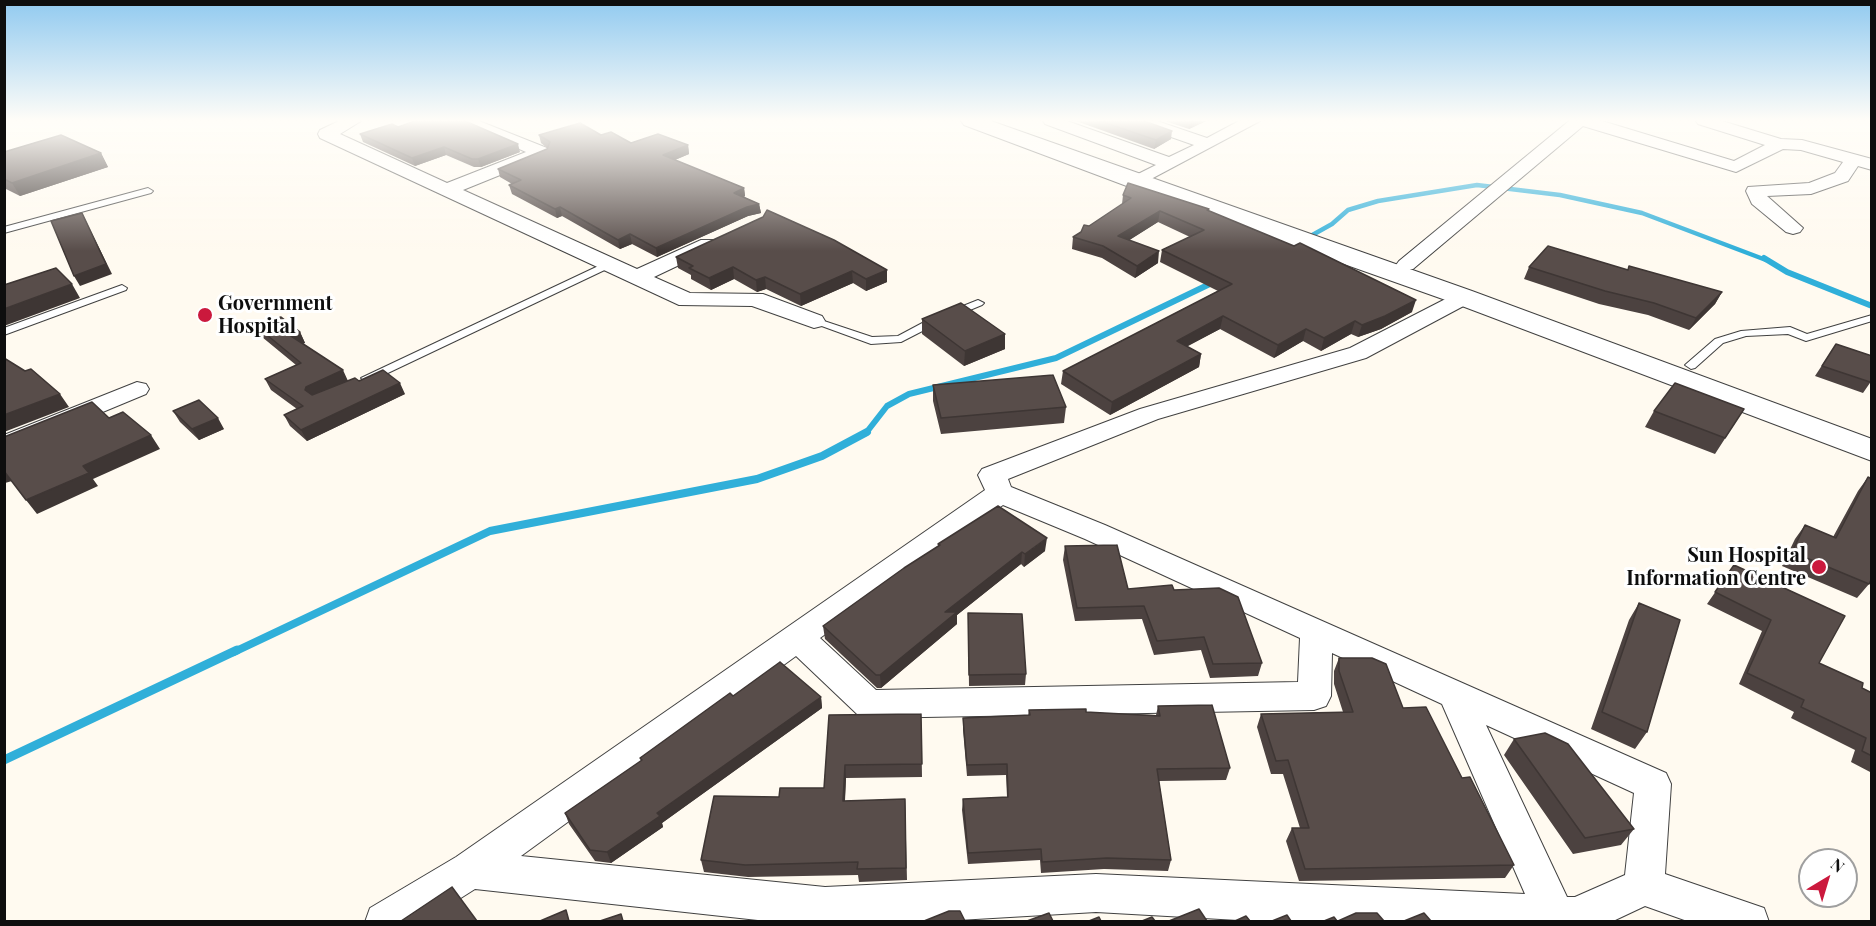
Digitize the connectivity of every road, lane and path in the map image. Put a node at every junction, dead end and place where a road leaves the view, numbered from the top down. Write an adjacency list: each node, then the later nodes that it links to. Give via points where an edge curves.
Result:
1 (391, 164): 11 (street)
2 (510, 164): 11 (street)
3 (1099, 164): 10 (street)
4 (1106, 164): 10 (street)
5 (1171, 164): 10 (street)
6 (1528, 164): 17 (street)
7 (1727, 164): 8 (street)
8 (1741, 164)
9 (1850, 164): 13 (street, via 1842,177 1811,188 1755,191 1759,200)
10 (1143, 179): 17 (street); 20 (street)
11 (446, 190): 16 (street)
12 (148, 191): 14 (lane)
13 (1792, 228)
14 (4, 230)
15 (723, 237): 18 (street)
16 (609, 264): 18 (street); 26 (lane)
17 (1406, 265): 25 (street)
18 (636, 277): 23 (street, via 687,300 755,299)
19 (122, 288): 24 (lane)
20 (1463, 297): 30 (street); 31 (street, via 1358,353 1149,414 992,476)
21 (978, 303): 23 (lane, via 901,339 871,341)
22 (1871, 318): 25 (lane, via 1806,338 1790,330 1745,333 1719,340)
23 (814, 321)
24 (4, 332)
25 (1691, 365): 28 (street)
26 (350, 386)
27 (137, 389): 29 (street)
28 (1872, 429)
29 (4, 445)
30 (1872, 451)
31 (1000, 493): 32 (street); 33 (street)
32 (1316, 632): 33 (street, via 1314,696 869,704); 34 (street)
33 (797, 637): 35 (street)
34 (1455, 694): 36 (street, via 1653,784); 37 (street)
35 (470, 870): 37 (street, via 825,907 1096,893); 38 (street)
36 (1644, 886): 37 (street, via 1576,917); 39 (street)
37 (1557, 919)
38 (385, 921)
39 (1749, 921)

